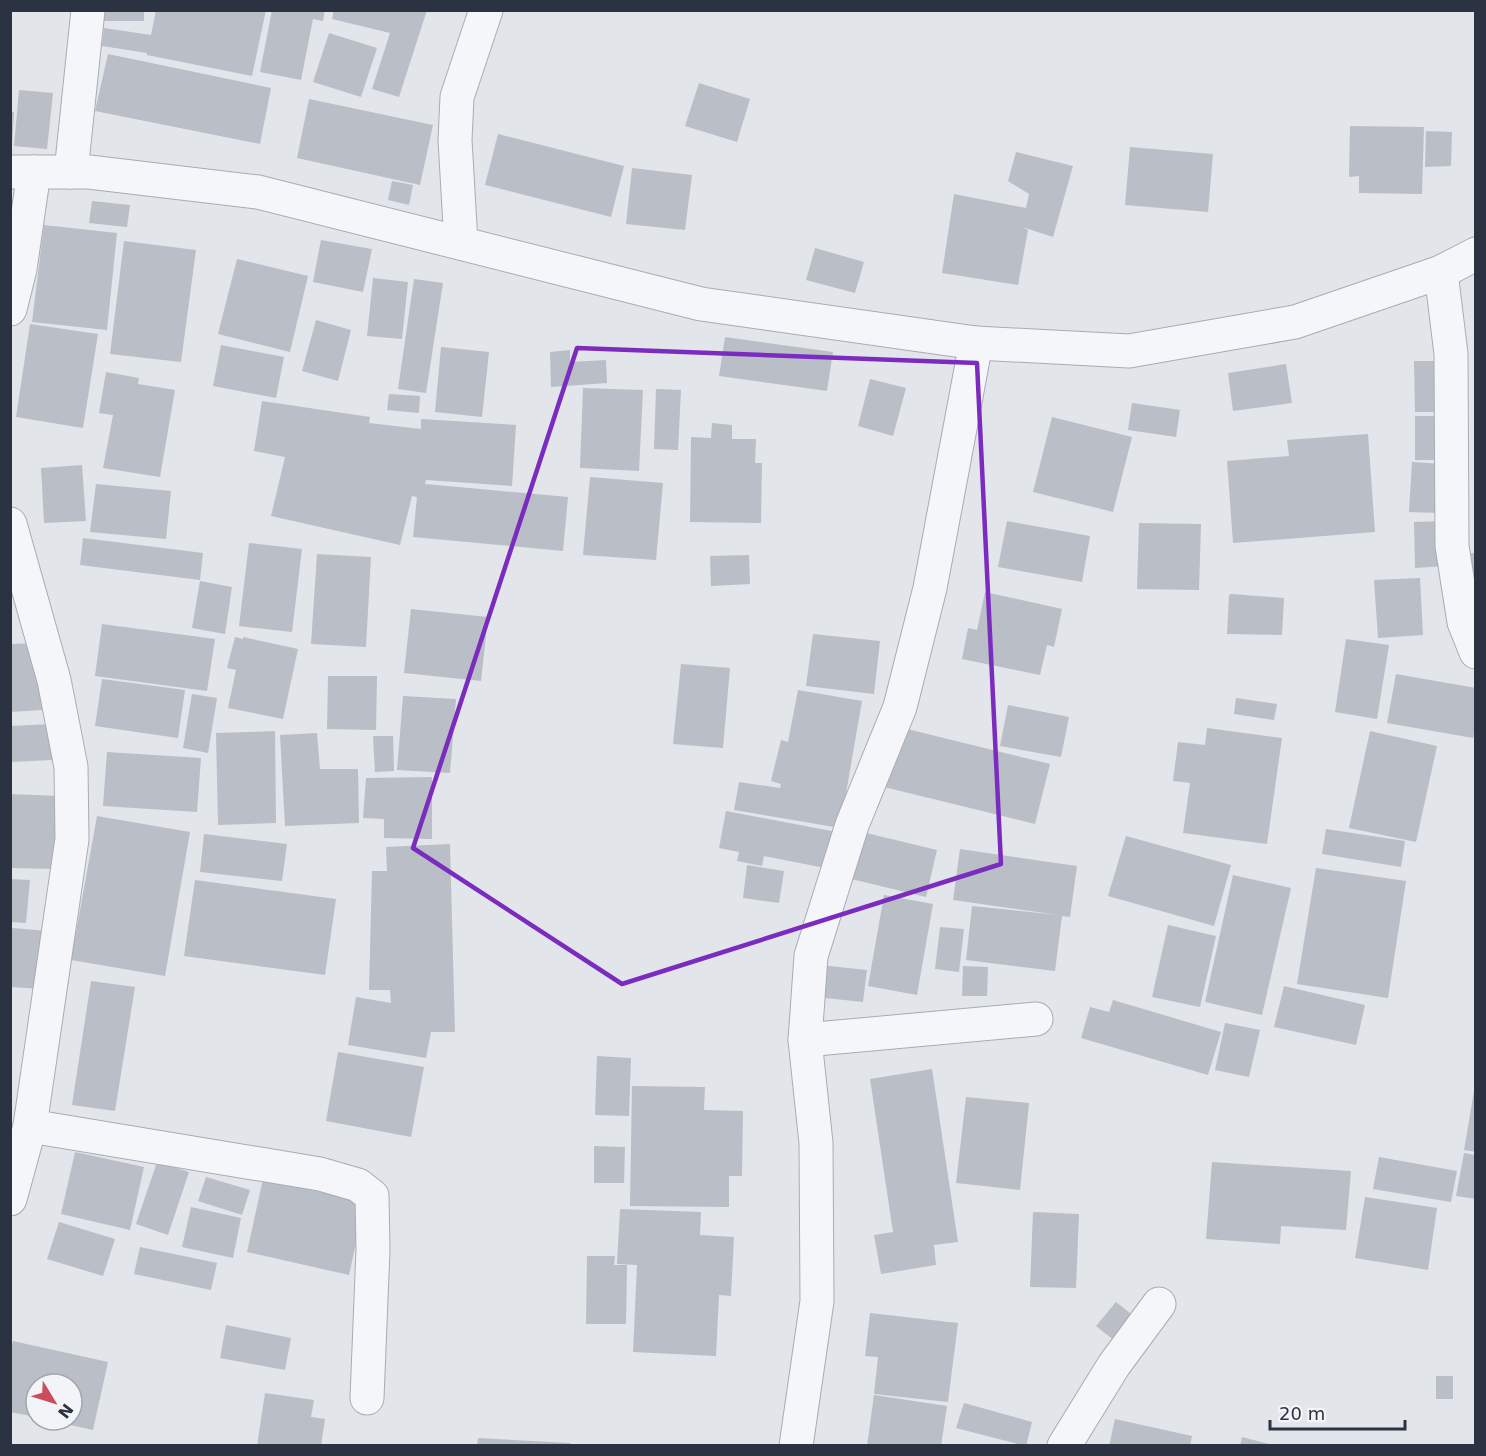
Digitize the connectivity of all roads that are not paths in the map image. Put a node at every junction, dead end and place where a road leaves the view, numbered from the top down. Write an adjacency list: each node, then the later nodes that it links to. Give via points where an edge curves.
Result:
1 (88, 10): 4 (street)
2 (486, 10): 5 (street, via 457,97 455,140)
3 (22, 172): 4 (street); 8 (street, via 20,269)
4 (71, 172): 5 (street, via 258,192)
5 (461, 243): 9 (street, via 701,304)
6 (1476, 254): 7 (street)
7 (1442, 272): 9 (street, via 1295,322 1129,351); 11 (street, via 1451,354 1452,546 1464,622)
8 (10, 309)
9 (976, 343): 13 (street, via 930,588 900,707 852,825 811,956)
10 (10, 524): 14 (street, via 54,680 71,767 72,839)
11 (1476, 652)
12 (1036, 1019): 13 (street)
13 (805, 1040): 18 (street, via 816,1143 818,1301)
14 (30, 1126): 15 (street); 17 (street, via 320,1174 358,1185 372,1196)
15 (10, 1199)
16 (1159, 1304): 19 (street, via 1114,1365)
17 (366, 1398)
18 (796, 1446)
19 (1064, 1446)

